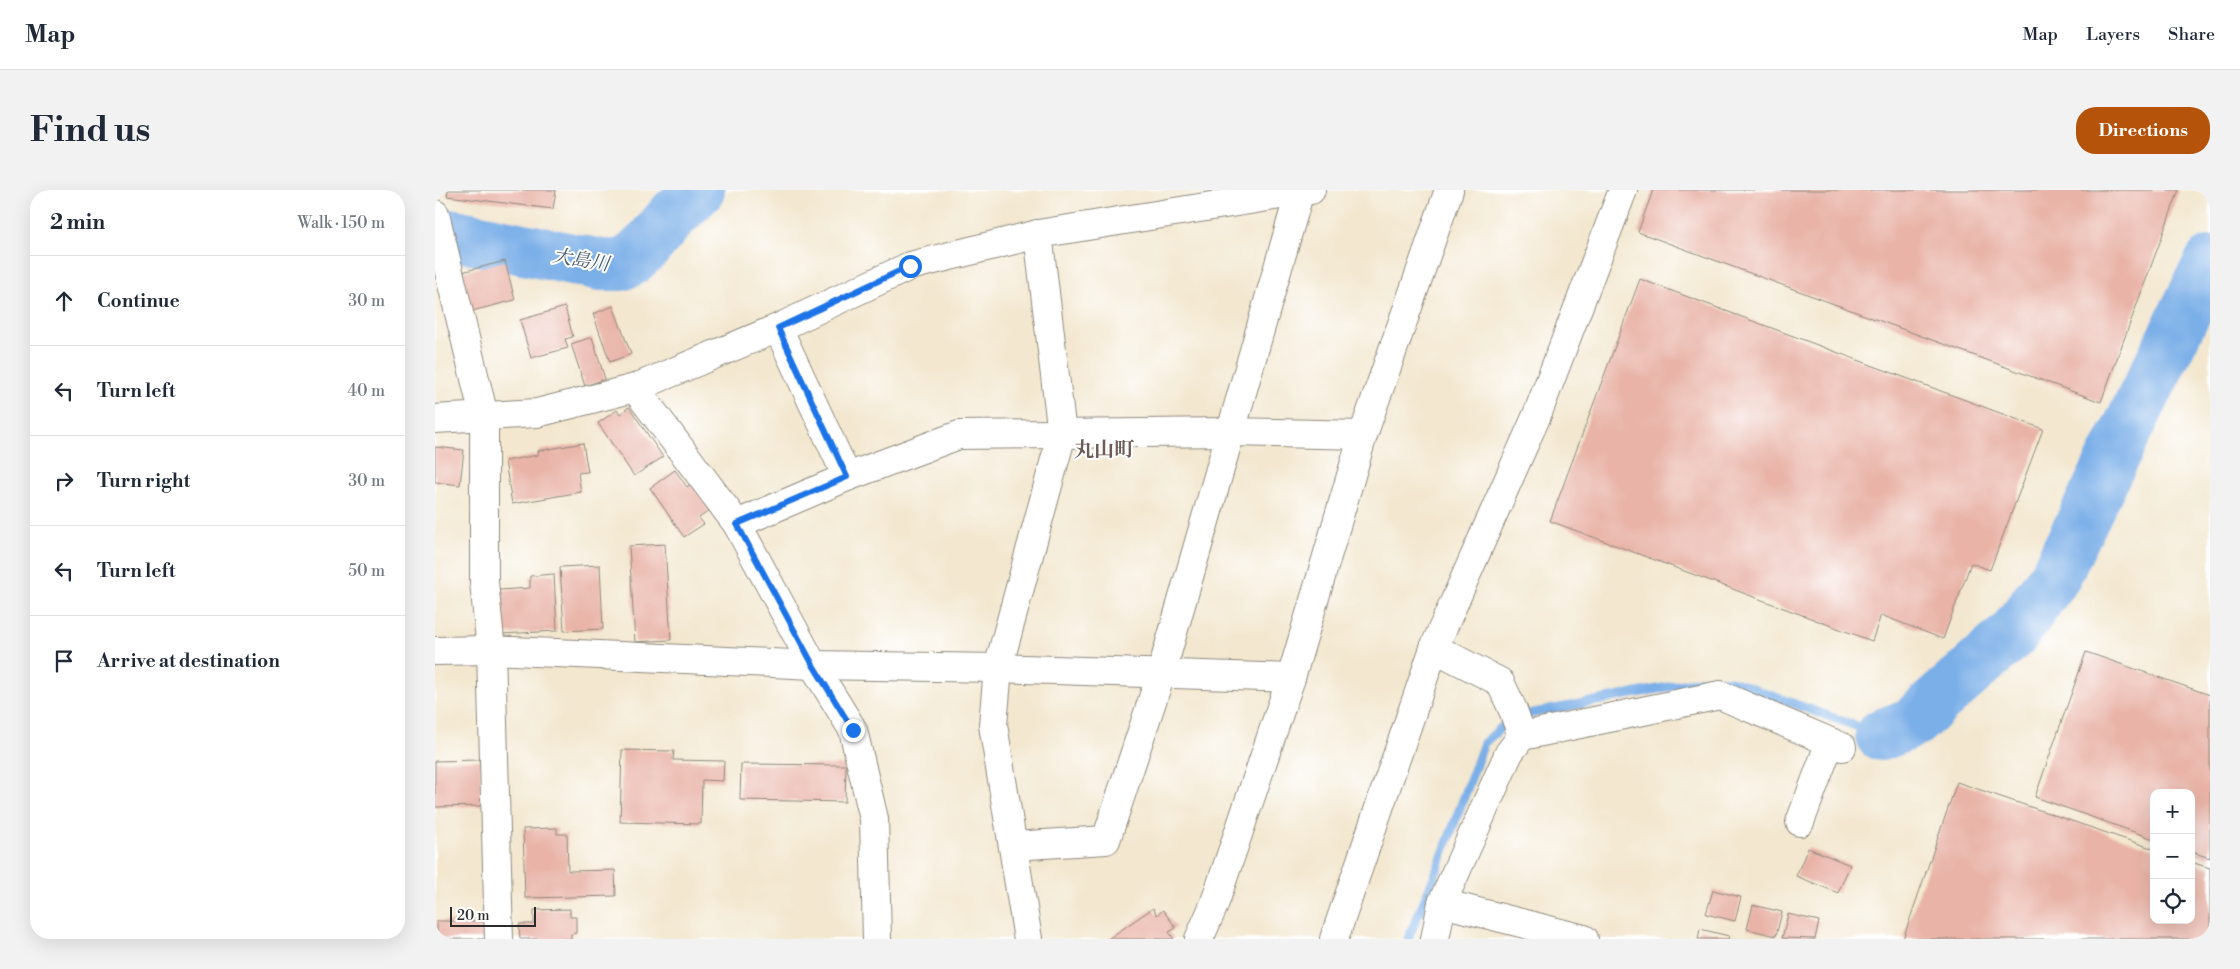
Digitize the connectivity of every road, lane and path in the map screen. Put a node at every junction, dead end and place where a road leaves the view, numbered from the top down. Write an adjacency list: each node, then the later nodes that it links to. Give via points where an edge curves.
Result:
1 (1305, 190): 5 (street); 10 (street)
2 (1449, 190): 12 (street)
3 (1623, 190): 15 (street, via 1537,415)
4 (435, 214): 8 (street)
5 (1038, 234): 6 (street, via 910,266); 11 (street)
6 (778, 328): 7 (street); 13 (street)
7 (635, 388): 8 (street, via 537,413); 14 (street)
8 (484, 416): 9 (street); 16 (street, via 485,582)
9 (435, 419)
10 (1230, 432): 11 (street); 12 (street); 20 (street)
11 (1062, 434): 13 (street, via 959,435); 19 (street)
12 (1363, 435): 21 (street)
13 (847, 477): 14 (street)
14 (737, 524): 18 (street)
15 (1434, 648): 22 (street, via 1500,682); 30 (street)
16 (491, 650): 17 (street); 18 (street); 26 (street)
17 (435, 651)
18 (813, 665): 19 (street); 27 (street, via 853,730 866,780 874,819)
19 (998, 668): 20 (street); 24 (street, via 993,725)
20 (1161, 674): 21 (street); 24 (street, via 1106,840)
21 (1291, 678): 29 (street, via 1215,905)
22 (1518, 725): 23 (street, via 1720,695 1836,745); 25 (street, via 1509,753)
23 (1801, 822)
24 (1013, 846): 28 (street)
25 (1442, 902): 31 (street); 32 (street)
26 (499, 939)
27 (877, 939)
28 (1028, 939)
29 (1199, 939)
30 (1335, 939)
31 (1435, 939)
32 (1584, 939)

